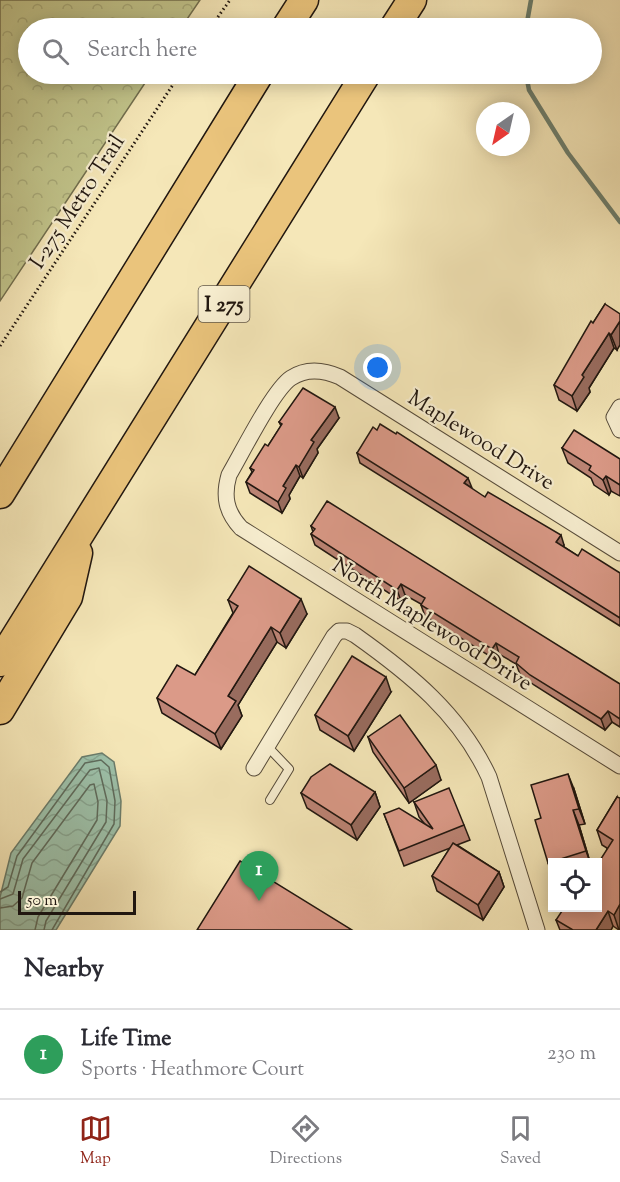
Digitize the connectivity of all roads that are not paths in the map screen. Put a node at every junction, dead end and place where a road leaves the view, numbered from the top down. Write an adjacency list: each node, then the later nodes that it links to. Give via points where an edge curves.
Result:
1 (304, 0): 3 (highway)
2 (411, 0): 4 (highway)
3 (292, 18)
4 (400, 18)
5 (253, 84): 9 (highway)
6 (360, 84): 11 (highway, I 275)
7 (620, 407): 8 (street, via 614,417)
8 (620, 430)
9 (0, 494)
10 (228, 512): 12 (street, Maplewood Drive, via 225,488 229,475 284,384 302,373 327,372); 16 (street, North Maplewood Drive, via 241,528)
11 (82, 534): 13 (highway, I 275); 14 (highway, via 68,597)
12 (620, 553)
13 (0, 662)
14 (0, 710)
15 (267, 746): 17 (street); 18 (lane, via 289,769); 19 (street, via 334,636 339,631 355,635 414,679 447,712 480,757)
16 (620, 766)
17 (254, 768)
18 (270, 800)
19 (537, 930)

